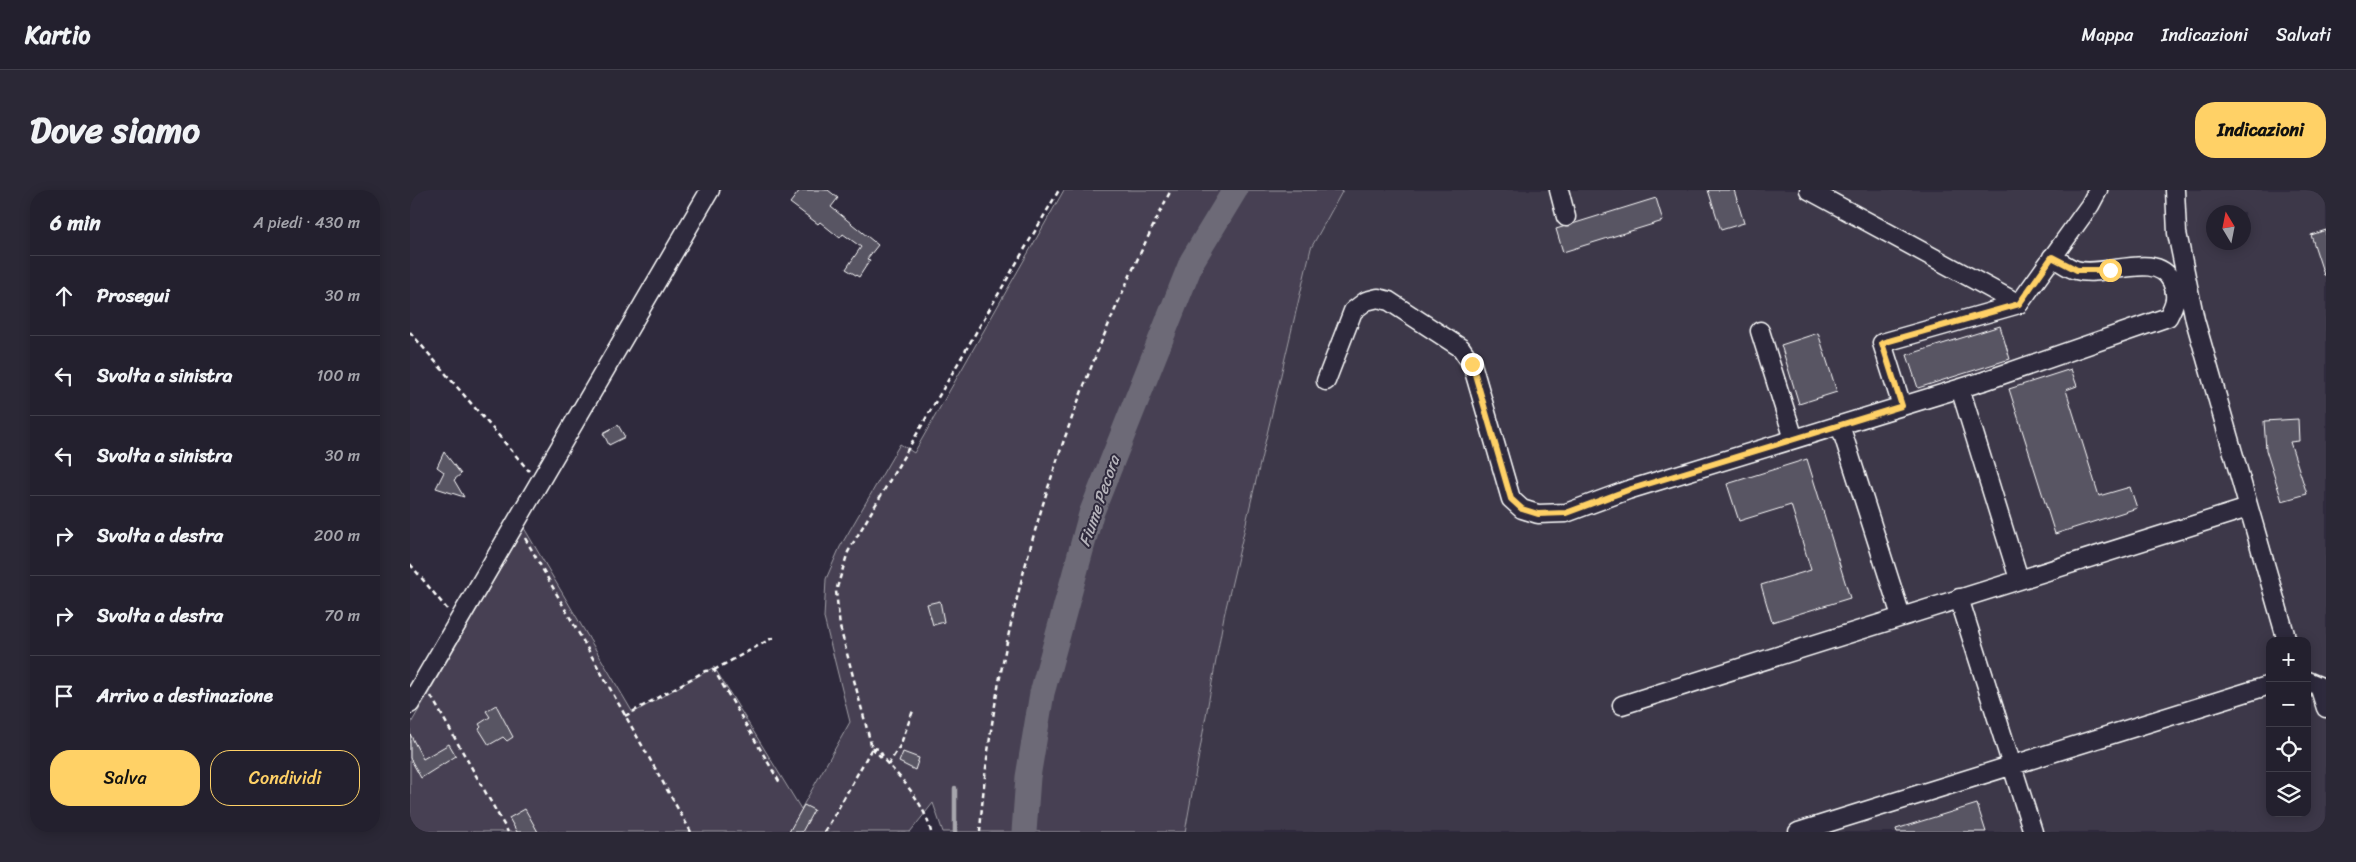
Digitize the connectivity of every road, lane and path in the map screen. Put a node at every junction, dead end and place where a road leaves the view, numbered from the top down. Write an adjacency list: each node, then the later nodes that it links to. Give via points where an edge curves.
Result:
1 (710, 190): 18 (street)
2 (1059, 190): 37 (path, via 848,552 836,591 840,627)
3 (1171, 190): 45 (path, via 1116,304 1058,456 1014,604 984,776)
4 (1559, 190): 8 (street)
5 (1809, 190): 10 (street)
6 (2098, 190): 9 (street)
7 (2175, 190): 19 (street, via 2178,232 2195,320)
8 (1566, 217)
9 (2052, 257): 10 (street); 14 (street, via 2077,270 2159,267 2169,276 2176,290 2176,303 2168,318)
10 (2019, 304): 15 (street, via 1882,343)
11 (1760, 331): 17 (street)
12 (410, 332): 18 (path)
13 (1326, 381): 17 (street, via 1353,310 1366,301 1378,298 1388,301 1461,348 1472,364 1511,499 1522,509 1538,514 1566,513 1628,490)
14 (1960, 388): 15 (street); 22 (street)
15 (1902, 406): 16 (street)
16 (1840, 425): 17 (street); 24 (street)
17 (1794, 439)
18 (539, 482): 20 (street)
19 (2248, 508): 22 (street); 27 (street)
20 (516, 522): 25 (street); 36 (path)
21 (410, 564): 25 (path)
22 (2019, 579): 23 (street)
23 (1959, 598): 24 (street); 38 (street)
24 (1901, 616): 33 (street)
25 (458, 621): 29 (street)
26 (776, 636): 28 (path)
27 (2286, 637)
28 (714, 670): 36 (path, via 705,671); 40 (path)
29 (423, 682): 32 (street); 41 (path)
30 (2318, 684): 35 (street)
31 (2266, 686): 38 (street)
32 (410, 704)
33 (1622, 705)
34 (914, 708): 39 (path, via 900,746)
35 (2326, 708)
36 (626, 716): 42 (path)
37 (872, 748): 39 (path); 43 (path)
38 (2012, 765): 46 (street); 47 (street)
39 (888, 766): 44 (path, via 915,797)
40 (780, 782)
41 (508, 832)
42 (691, 832)
43 (825, 832)
44 (931, 832)
45 (980, 832)
46 (1798, 832)
47 (2033, 832)

